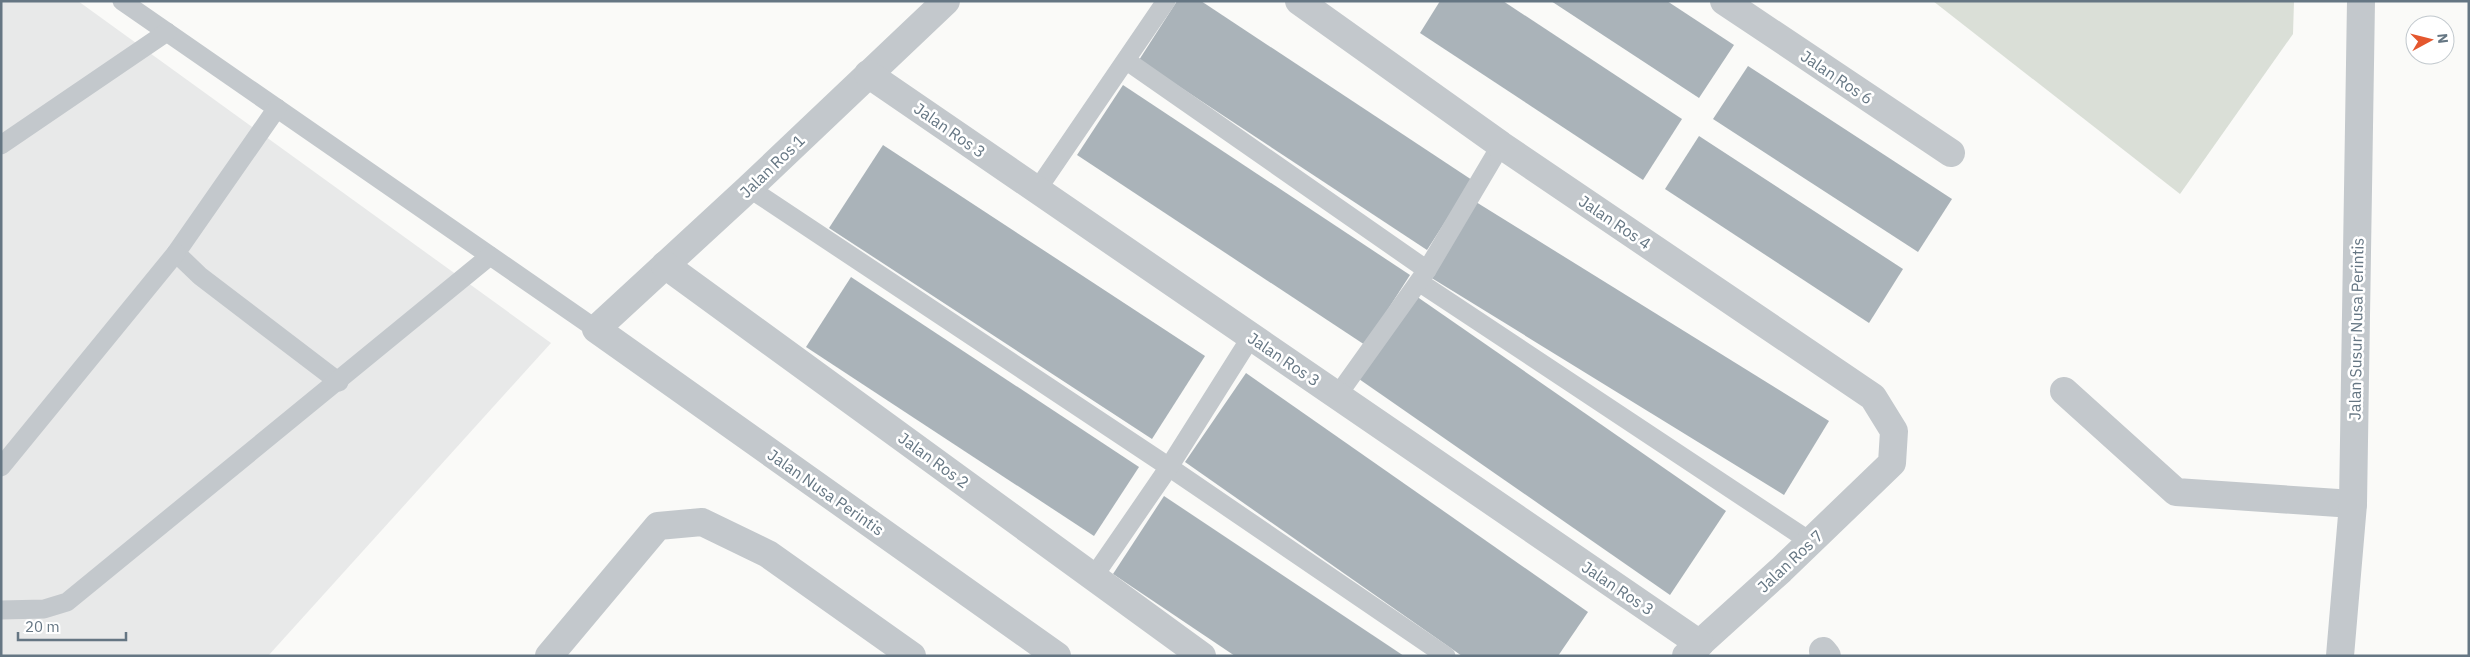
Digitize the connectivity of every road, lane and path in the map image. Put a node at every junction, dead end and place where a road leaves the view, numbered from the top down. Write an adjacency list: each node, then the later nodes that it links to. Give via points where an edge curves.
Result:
1 (122, 1): 7 (lane)
2 (946, 1): 9 (street, Jalan Ros 1)
3 (1166, 1): 8 (lane)
4 (1724, 1): 13 (street, Jalan Ros 6)
5 (2361, 1): 28 (street, Jalan Susur Nusa Perintis)
6 (1307, 3): 11 (street, Jalan Ros 4)
7 (167, 32): 10 (lane); 12 (lane)
8 (1127, 61): 15 (lane); 19 (lane)
9 (868, 74): 14 (street, Jalan Ros 1); 15 (street, Jalan Ros 3)
10 (277, 108): 16 (lane); 17 (lane)
11 (1501, 145): 19 (lane); 25 (street, Jalan Ros 4, via 1873,397 1894,431)
12 (1, 146)
13 (1950, 153)
14 (749, 188): 18 (street, Jalan Ros 1); 27 (lane)
15 (1037, 190): 21 (street, Jalan Ros 3)
16 (176, 253): 22 (lane, via 200,276); 26 (lane)
17 (490, 256): 20 (lane); 22 (lane)
18 (665, 265): 20 (street, Jalan Ros 1); 30 (street, Jalan Ros 2)
19 (1423, 276): 24 (lane); 29 (lane)
20 (596, 329): 35 (street, Jalan Nusa Perintis)
21 (1251, 337): 24 (street, Jalan Ros 3); 27 (lane)
22 (338, 382): 31 (lane, via 67,602 44,609)
23 (2064, 391): 28 (street, via 2176,492)
24 (1337, 396): 32 (street, Jalan Ros 3)
25 (1892, 463): 29 (street, Jalan Ros 7)
26 (1, 467)
27 (1169, 468): 30 (lane); 37 (lane)
28 (2353, 504): 38 (street, Jalan Susur Nusa Perintis)
29 (1811, 542): 32 (street, Jalan Ros 7)
30 (1094, 576): 36 (street, Jalan Ros 2)
31 (1, 610)
32 (1693, 650)
33 (549, 656): 34 (street, via 658,526 702,522 768,554)
34 (912, 656)
35 (1057, 656)
36 (1202, 656)
37 (1446, 656)
38 (2340, 656)

